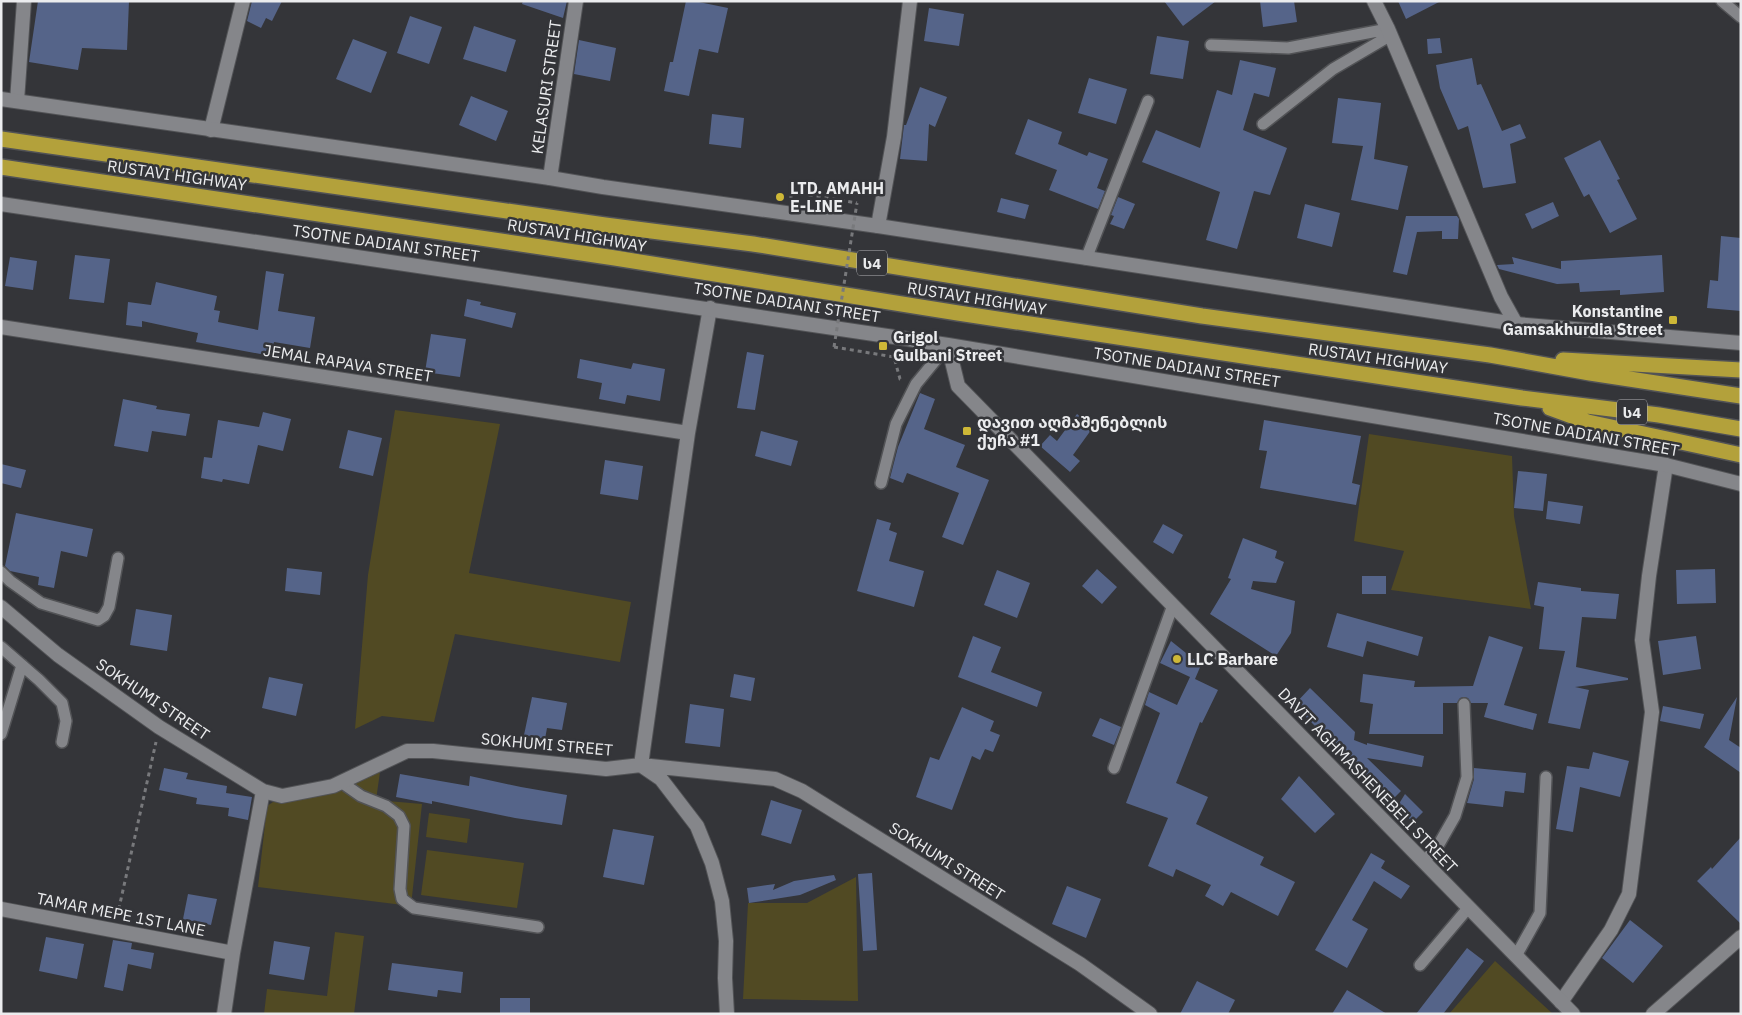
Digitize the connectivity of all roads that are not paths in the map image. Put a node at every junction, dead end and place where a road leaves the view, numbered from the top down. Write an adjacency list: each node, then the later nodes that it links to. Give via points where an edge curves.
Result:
1 (24, 1): 11 (street)
2 (242, 1): 14 (street)
3 (576, 1): 17 (street, KELASURI STREET)
4 (910, 1): 19 (street, via 894,137)
5 (1374, 1): 8 (street)
6 (1722, 1): 7 (lane)
7 (1741, 17)
8 (1389, 32): 9 (lane, via 1288,48); 13 (lane, via 1333,69); 22 (street, via 1501,297)
9 (1211, 45)
10 (1, 99): 11 (street)
11 (17, 101): 14 (street)
12 (1148, 101): 20 (lane)
13 (1263, 124)
14 (211, 130): 17 (street)
15 (1, 139): 26 (highway, RUSTAVI HIGHWAY / ს4, via 752,244 1202,316)
16 (1, 167): 29 (highway, RUSTAVI HIGHWAY / ს4)
17 (550, 178): 19 (street)
18 (1, 204): 21 (street, TSOTNE DADIANI STREET)
19 (878, 226): 20 (street)
20 (1086, 259): 22 (street)
21 (710, 308): 25 (street, TSOTNE DADIANI STREET); 31 (street)
22 (1516, 324): 24 (street)
23 (1, 327): 31 (street, JEMAL RAPAVA STREET)
24 (1741, 343)
25 (948, 345): 33 (street, TSOTNE DADIANI STREET); 34 (lane, via 916,384 896,424); 38 (street, DAVIT AGHMASHENEBELI STREET, via 958,386)
26 (1490, 355): 27 (highway); 28 (highway, RUSTAVI HIGHWAY / ს4)
27 (1741, 370)
28 (1741, 396)
29 (1522, 398): 30 (highway, RUSTAVI HIGHWAY / ს4); 32 (highway, via 1588,422)
30 (1741, 429)
31 (688, 433): 45 (street)
32 (1741, 455)
33 (1666, 464): 35 (street, TSOTNE DADIANI STREET); 58 (street, via 1642,640 1652,712 1630,894 1611,930)
34 (880, 483)
35 (1741, 484)
36 (118, 558): 37 (lane, via 109,607 98,620 41,603)
37 (1, 572)
38 (1173, 605): 46 (lane); 50 (street, DAVIT AGHMASHENEBELI STREET)
39 (1, 607): 49 (street, SOKHUMI STREET, via 58,655 159,727)
40 (1, 647): 41 (lane)
41 (22, 665): 43 (lane); 44 (lane, via 62,703 66,721)
42 (1464, 704): 50 (lane, via 1467,777 1455,816)
43 (1, 734)
44 (62, 742)
45 (641, 765): 48 (street, SOKHUMI STREET, via 606,769 433,750 407,751); 60 (street, via 661,779 697,826 712,863 722,901); 61 (street, SOKHUMI STREET, via 775,779 802,790 1080,964)
46 (1114, 768)
47 (1546, 777): 56 (lane, via 1540,913)
48 (341, 782): 49 (street, SOKHUMI STREET, via 282,796); 53 (lane, via 399,816 404,826 400,889 402,899 414,908)
49 (263, 792): 55 (street)
50 (1424, 862): 51 (street, DAVIT AGHMASHENEBELI STREET)
51 (1469, 907): 56 (street, DAVIT AGHMASHENEBELI STREET); 57 (lane)
52 (1, 909): 55 (street, TAMAR MEPE 1ST LANE)
53 (538, 927)
54 (1741, 937): 63 (street)
55 (234, 953): 59 (street)
56 (1516, 956): 58 (street, DAVIT AGHMASHENEBELI STREET)
57 (1420, 965)
58 (1561, 1002): 62 (street, DAVIT AGHMASHENEBELI STREET)
59 (224, 1014)
60 (727, 1014)
61 (1150, 1014)
62 (1573, 1014)
63 (1653, 1014)

